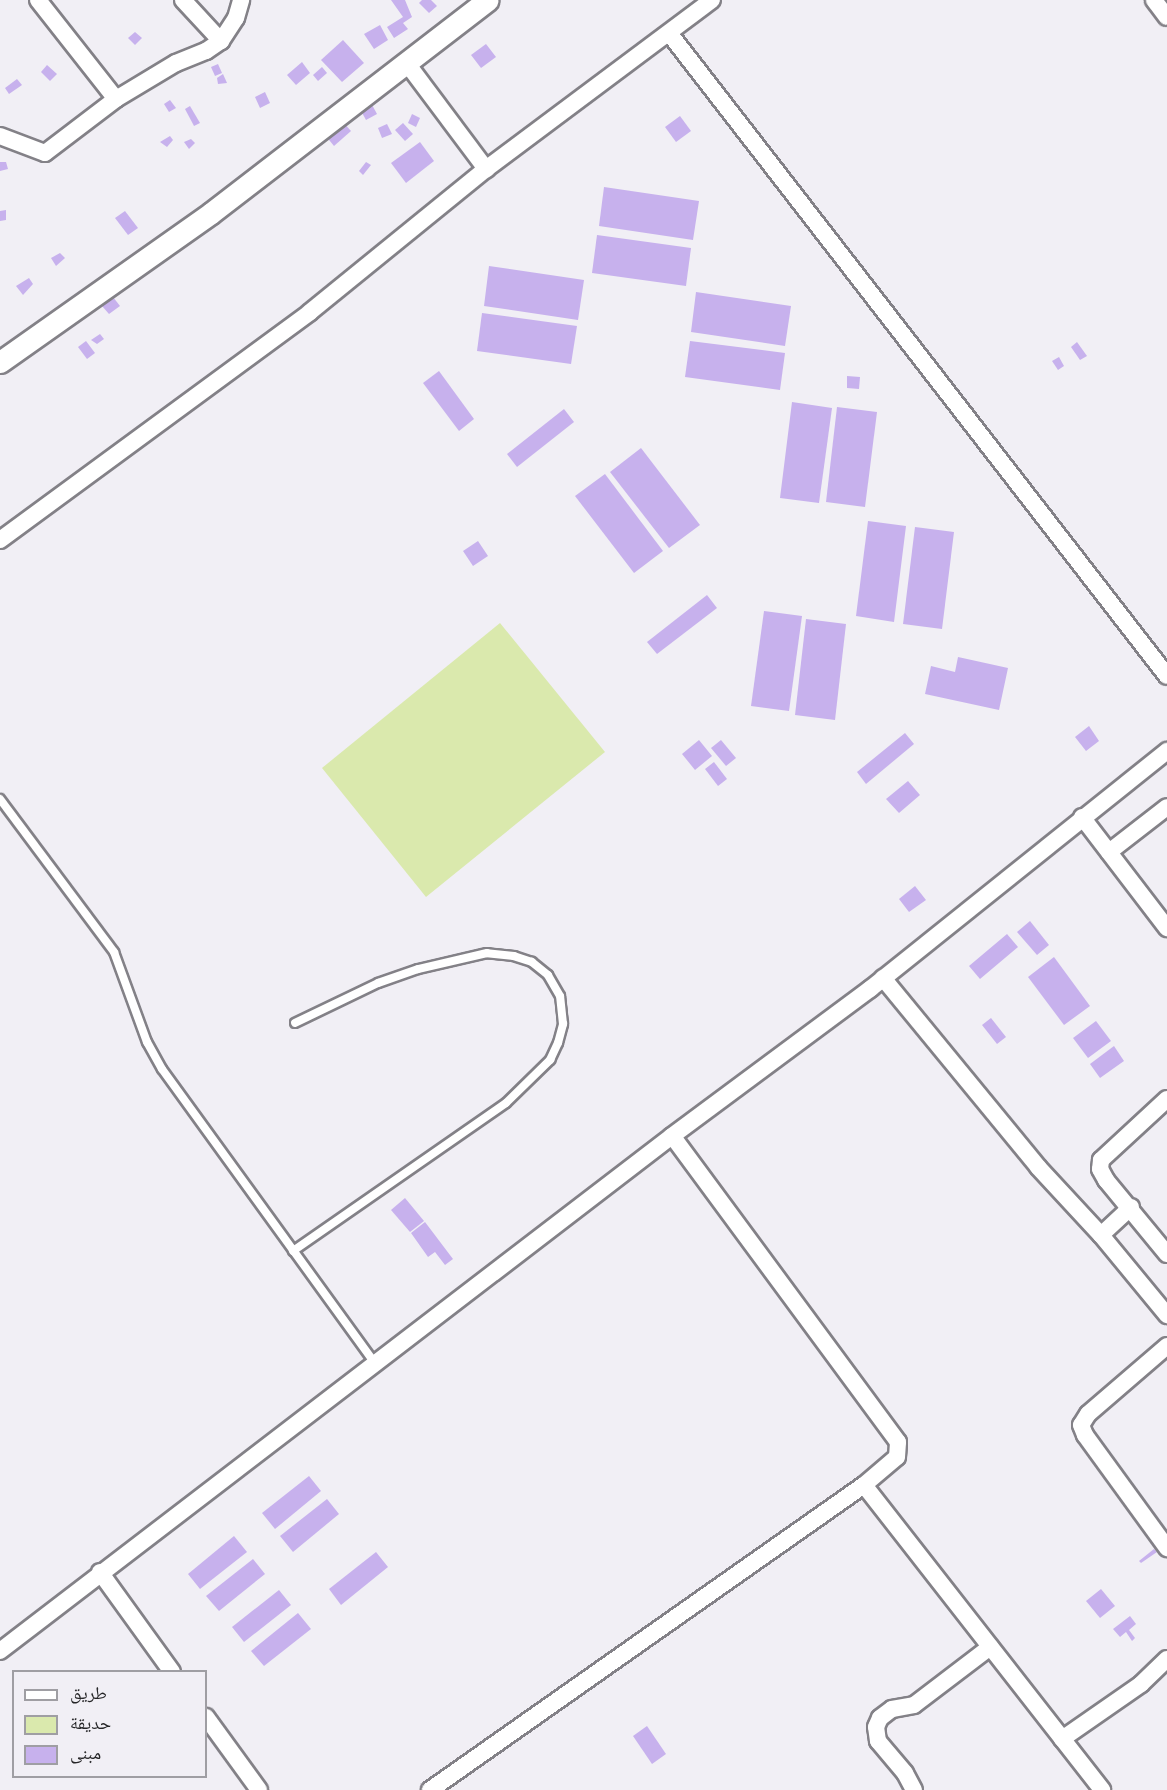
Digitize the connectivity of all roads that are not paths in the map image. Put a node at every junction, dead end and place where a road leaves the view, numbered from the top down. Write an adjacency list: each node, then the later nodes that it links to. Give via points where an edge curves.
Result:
1 (38, 0): 11 (street)
2 (183, 0): 9 (street)
3 (241, 0): 9 (street, via 236,18)
4 (488, 0): 10 (street)
5 (712, 0): 8 (street)
6 (1154, 0): 7 (street)
7 (1167, 17)
8 (669, 33): 13 (street); 16 (street)
9 (221, 41): 11 (street)
10 (406, 62): 13 (street); 14 (street, via 211,213)
11 (116, 99): 12 (street, via 45,153)
12 (0, 136)
13 (486, 169): 15 (street, via 310,312)
14 (0, 362)
15 (0, 540)
16 (1167, 676)
17 (1167, 751): 20 (street)
18 (0, 799): 29 (lane, via 114,952 147,1042 162,1069)
19 (1167, 807): 21 (street)
20 (1082, 817): 21 (street); 23 (street)
21 (1108, 852): 22 (street)
22 (1167, 928)
23 (884, 978): 26 (street); 28 (street, via 1038,1167)
24 (295, 1023): 29 (lane, via 378,983 487,953 532,962 548,975 560,996 563,1024 550,1060 506,1102)
25 (1167, 1099): 27 (street, via 1101,1160 1100,1169 1106,1180)
26 (672, 1136): 33 (street); 34 (street, via 898,1442 897,1457)
27 (1131, 1207): 28 (street); 30 (street)
28 (1101, 1235): 31 (street)
29 (293, 1251): 33 (lane)
30 (1167, 1254)
31 (1167, 1315)
32 (1167, 1346): 35 (street, via 1088,1414 1081,1425)
33 (375, 1363): 36 (street)
34 (864, 1485): 37 (street); 44 (street)
35 (1167, 1548)
36 (100, 1572): 38 (street); 40 (street)
37 (990, 1647): 42 (street); 45 (street, via 914,1705 892,1709 880,1718 876,1727 878,1741)
38 (0, 1651)
39 (1167, 1659): 42 (street, via 1141,1684)
40 (171, 1670)
41 (207, 1718): 43 (street)
42 (1062, 1739): 46 (street)
43 (259, 1790)
44 (430, 1790)
45 (914, 1790)
46 (1102, 1790)

